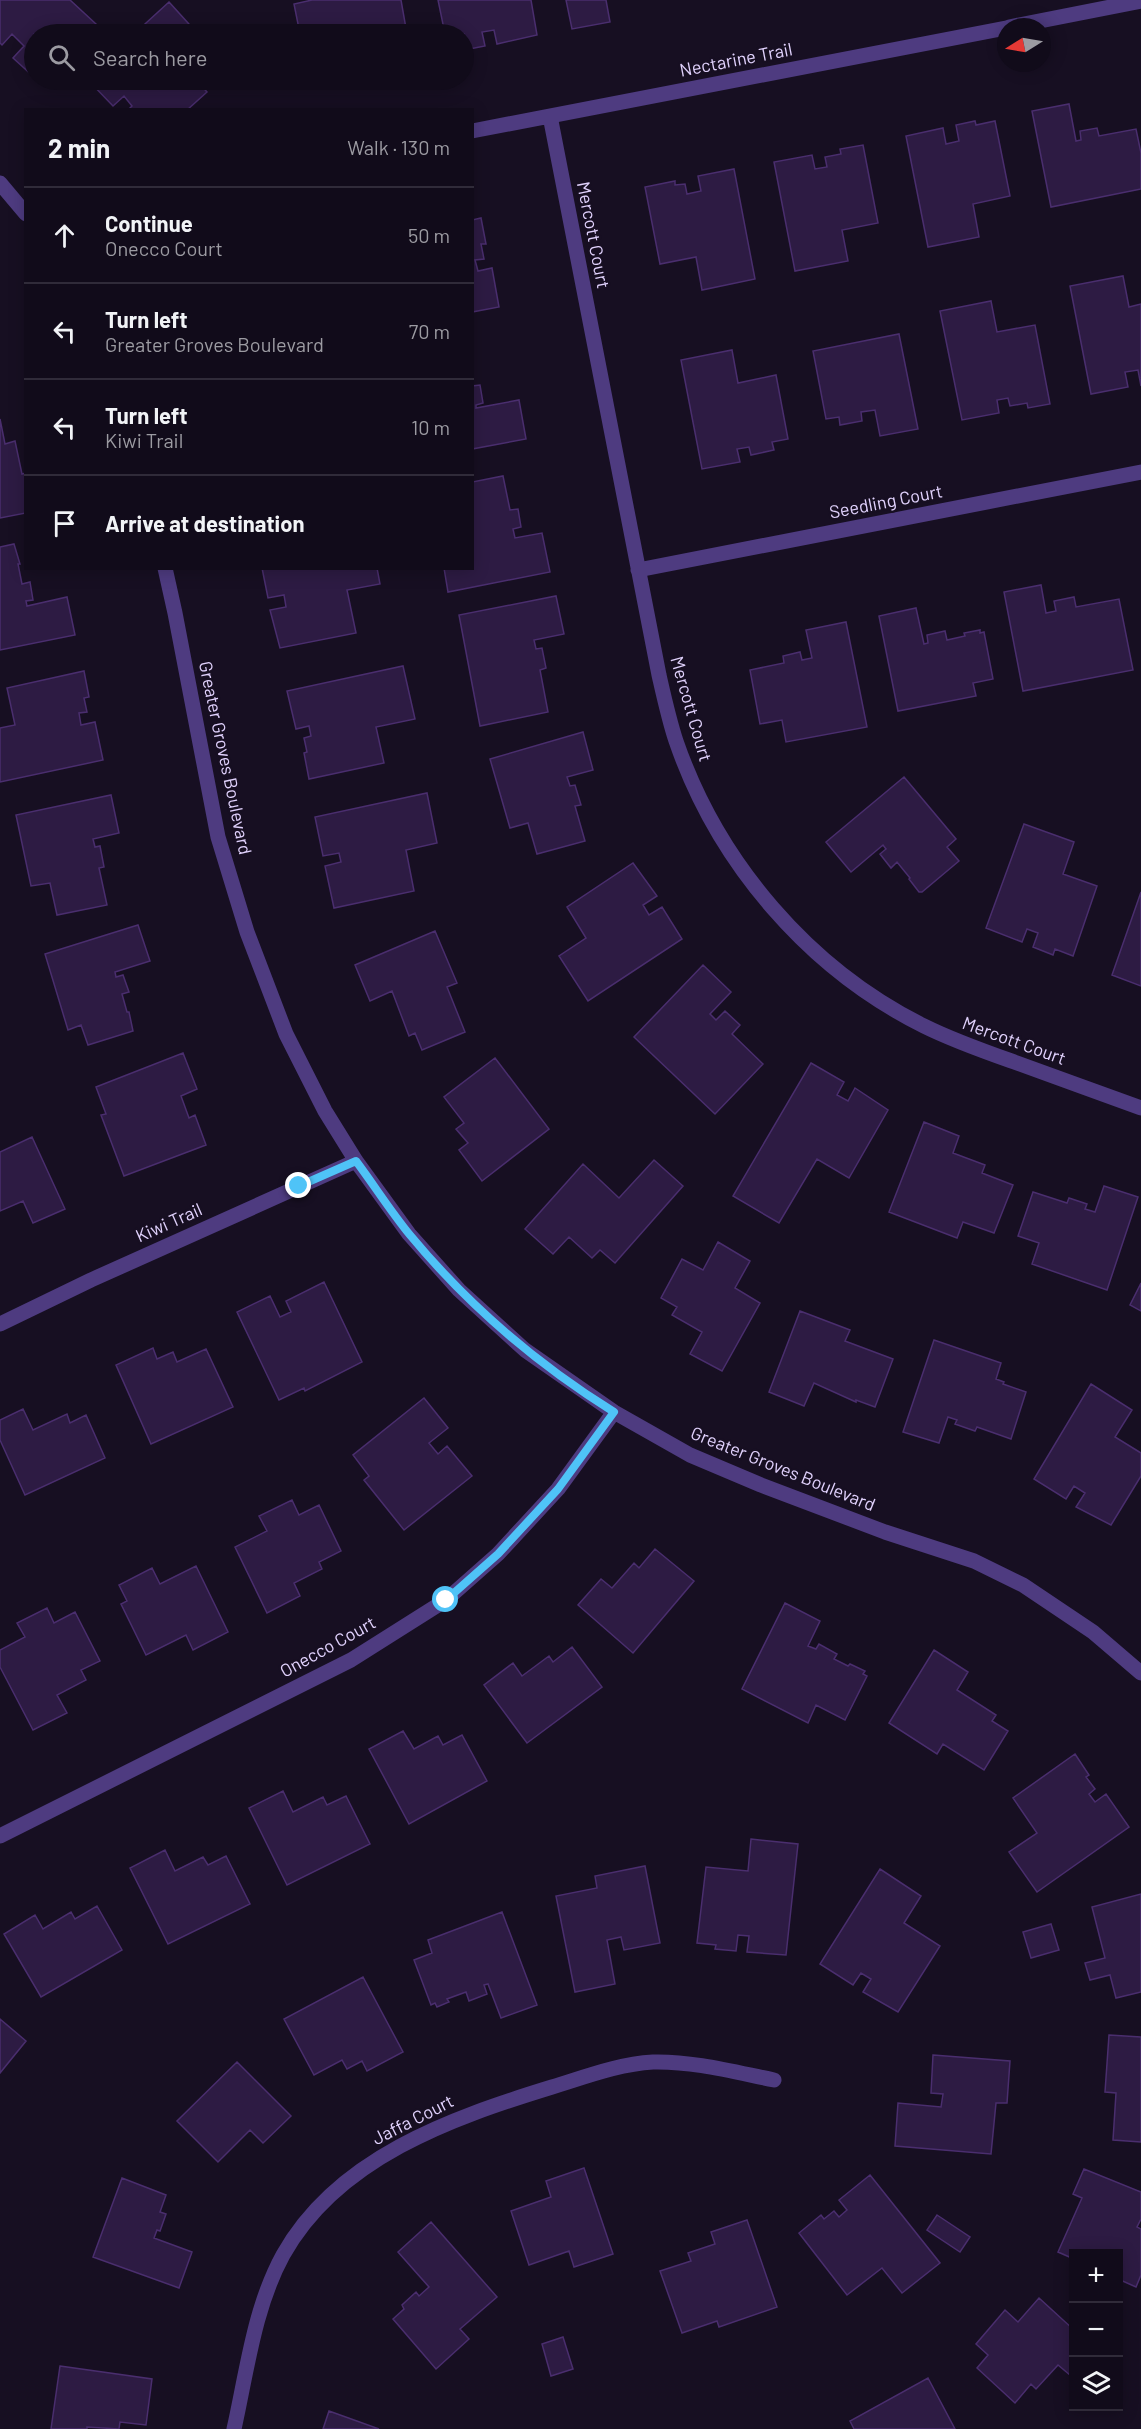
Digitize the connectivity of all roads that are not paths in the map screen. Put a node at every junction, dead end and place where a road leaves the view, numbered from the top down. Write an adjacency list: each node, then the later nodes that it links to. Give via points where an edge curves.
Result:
1 (1141, 1): 2 (street, Nectarine Trail)
2 (1051, 19)
3 (997, 29): 4 (street, Nectarine Trail)
4 (550, 116): 5 (street, Nectarine Trail); 10 (street, Mercott Court)
5 (474, 131)
6 (0, 183): 7 (street)
7 (24, 212)
8 (1141, 472): 10 (street, Seedling Court)
9 (165, 570): 12 (street, Greater Groves Boulevard, via 218,837 248,933 286,1034)
10 (638, 570): 11 (street, Mercott Court, via 659,675 688,771 714,826 742,870 776,912 805,943 866,992 922,1026)
11 (1141, 1108)
12 (356, 1161): 13 (street, Kiwi Trail); 14 (street, Greater Groves Boulevard, via 409,1234 459,1290 525,1350)
13 (0, 1324)
14 (614, 1412): 15 (street, Greater Groves Boulevard, via 690,1455 760,1485 974,1561 1023,1585 1093,1632); 16 (street, Onecco Court, via 558,1489 498,1554 446,1600 351,1660)
15 (1141, 1673)
16 (0, 1836)
17 (774, 2080): 18 (street, Jaffa Court, via 698,2065 653,2062 608,2069 483,2108 425,2133 366,2167 330,2195 283,2254 263,2296)
18 (234, 2429)

